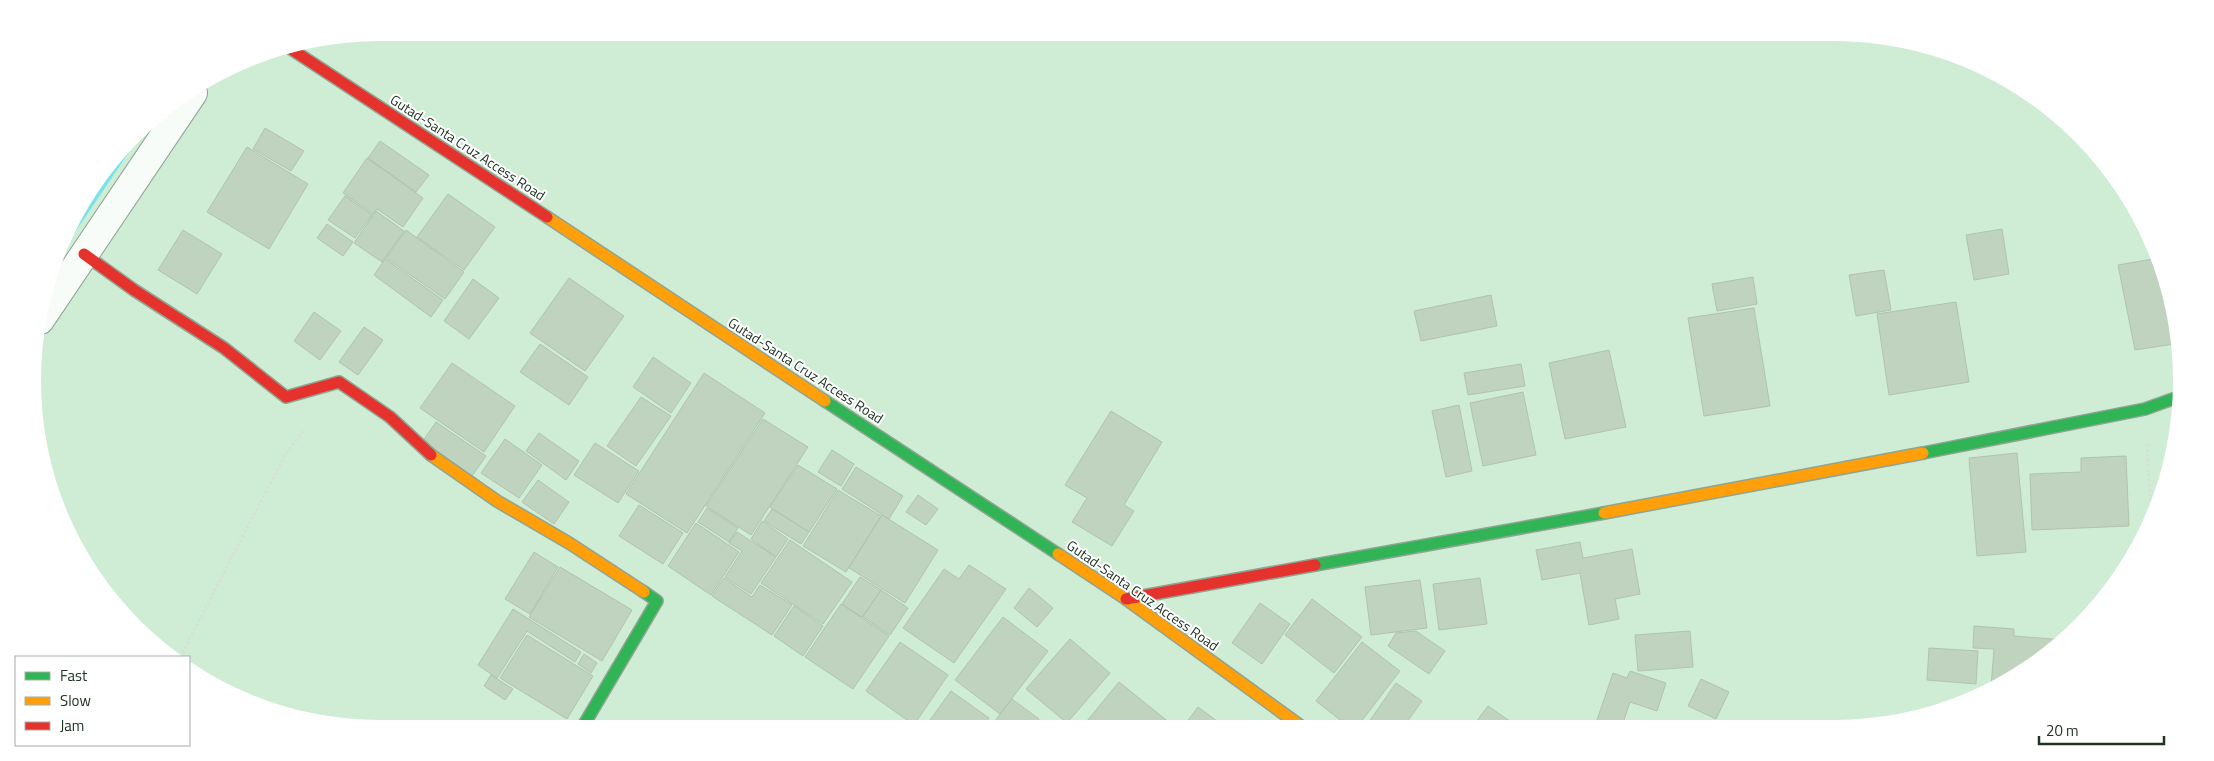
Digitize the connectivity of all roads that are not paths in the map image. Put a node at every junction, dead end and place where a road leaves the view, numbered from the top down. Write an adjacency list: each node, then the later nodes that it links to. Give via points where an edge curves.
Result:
1 (297, 52): 6 (street, Gutad-Santa Cruz Access Road)
2 (187, 101): 3 (street)
3 (84, 254): 4 (street); 7 (street, via 224,348 286,397 339,382 390,417 432,456 497,501 569,543 657,602)
4 (50, 305)
5 (2172, 399): 6 (street, via 2145,408 1768,483)
6 (1126, 599): 8 (street, Gutad-Santa Cruz Access Road)
7 (587, 720)
8 (1292, 720)

